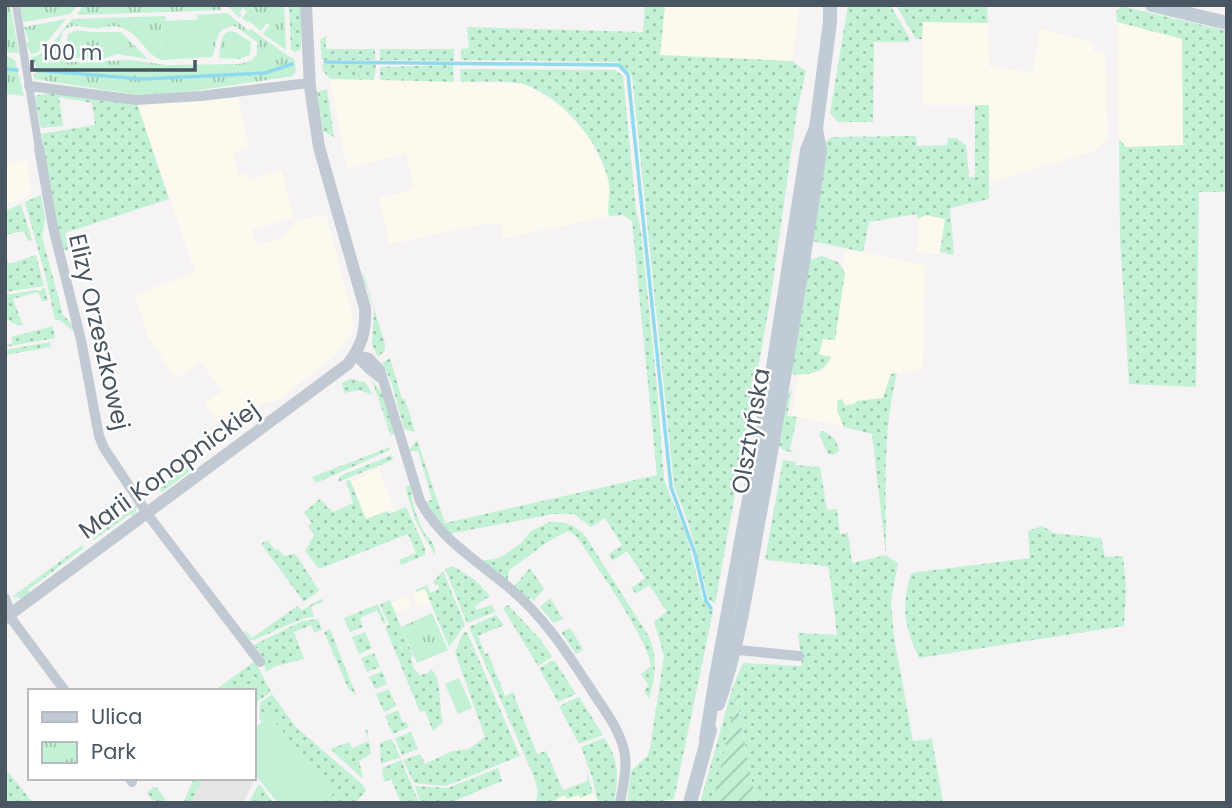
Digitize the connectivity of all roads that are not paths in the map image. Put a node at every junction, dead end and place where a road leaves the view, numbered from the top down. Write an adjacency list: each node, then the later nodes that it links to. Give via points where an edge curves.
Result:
1 (16, 5): 9 (street, Elizy Orzeszkowej)
2 (306, 5): 8 (street)
3 (830, 5): 6 (main road, Olsztyńska)
4 (836, 5): 6 (main road, Olsztyńska)
5 (1152, 5): 7 (main road)
6 (830, 22): 15 (main road, Olsztyńska)
7 (1227, 23)
8 (309, 83): 9 (street, via 136,100); 11 (street, via 319,148 365,308 366,328)
9 (29, 86): 10 (street, Elizy Orzeszkowej)
10 (39, 148): 12 (street, Elizy Orzeszkowej, via 99,436)
11 (355, 355): 12 (street, Marii Konopnickiej); 19 (street, via 382,379 427,515 458,549 531,606 553,631 614,725 626,766)
12 (148, 511): 14 (street, Marii Konopnickiej); 17 (street, Elizy Orzeszkowej)
13 (5, 598): 14 (street)
14 (8, 616): 18 (street)
15 (728, 649): 16 (street); 20 (main road, Olsztyńska)
16 (799, 656)
17 (260, 662)
18 (64, 689)
19 (620, 803)
20 (690, 803)

